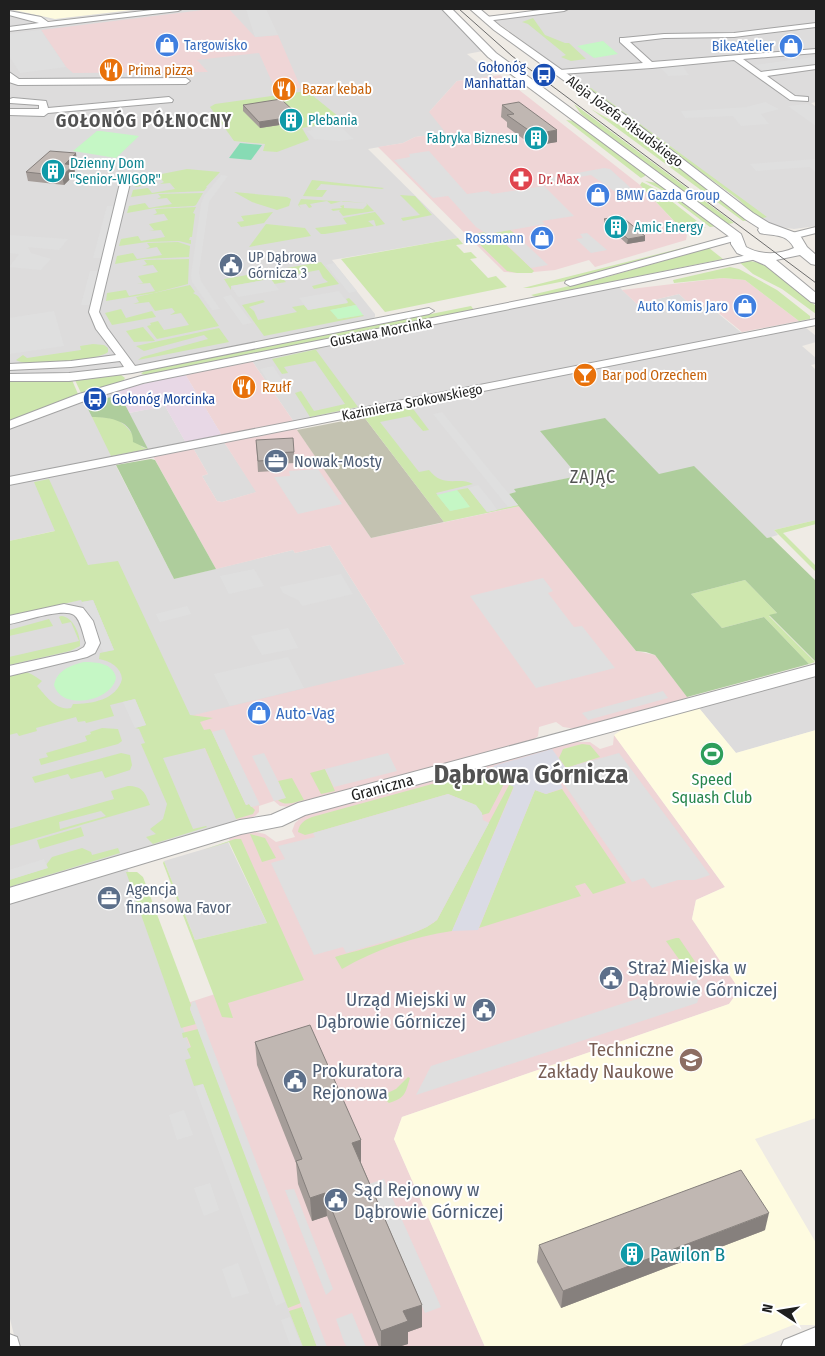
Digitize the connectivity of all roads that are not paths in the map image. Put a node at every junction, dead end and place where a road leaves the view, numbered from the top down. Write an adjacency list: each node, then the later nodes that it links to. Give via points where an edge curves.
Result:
1 (178, 9): 5 (street)
2 (447, 9): 28 (street, Aleja Józefa Piłsudskiego, via 492,55)
3 (474, 9): 7 (street, Aleja Józefa Piłsudskiego)
4 (564, 9): 7 (street)
5 (162, 10): 8 (street)
6 (9, 13): 8 (street)
7 (486, 19): 15 (street, Aleja Józefa Piłsudskiego)
8 (47, 25): 10 (street)
9 (816, 25): 13 (street, via 734,35 623,40)
10 (9, 29)
11 (816, 51): 12 (street)
12 (736, 58): 13 (street); 17 (street)
13 (652, 66): 15 (street)
14 (816, 67): 17 (street)
15 (560, 72): 25 (street, Aleja Józefa Piłsudskiego, via 749,216)
16 (9, 74): 18 (street, via 24,89 33,82 109,87 120,84 120,80 174,85)
17 (758, 75): 20 (street, via 793,98)
18 (186, 80)
19 (18, 95): 23 (street, via 13,101 43,103)
20 (811, 99)
21 (169, 100): 23 (street)
22 (9, 112): 23 (street)
23 (44, 112)
24 (126, 179): 35 (street, via 94,312 102,329)
25 (776, 230): 27 (street); 28 (street, via 753,231)
26 (816, 230): 27 (street)
27 (792, 236): 29 (street)
28 (737, 237): 30 (street, Aleja Józefa Piłsudskiego, via 740,248); 32 (street, Gustawa Morcinka)
29 (801, 249): 30 (street, via 784,256); 31 (street)
30 (758, 256): 32 (street, Gustawa Morcinka); 33 (street)
31 (816, 261)
32 (524, 297): 37 (street, Gustawa Morcinka); 39 (street, Gustawa Morcinka, via 137,381 83,396)
33 (816, 299)
34 (816, 322): 40 (street, Kazimierza Srokowskiego)
35 (124, 357): 36 (street); 37 (street)
36 (9, 367)
37 (132, 370): 38 (street, Gustawa Morcinka, via 69,378)
38 (9, 378)
39 (9, 425)
40 (9, 481)
41 (9, 620): 43 (street, via 73,609 82,616 93,643 90,650 82,654)
42 (816, 670): 44 (street, Graniczna, via 298,810 275,820 240,827)
43 (9, 671)
44 (9, 896)

